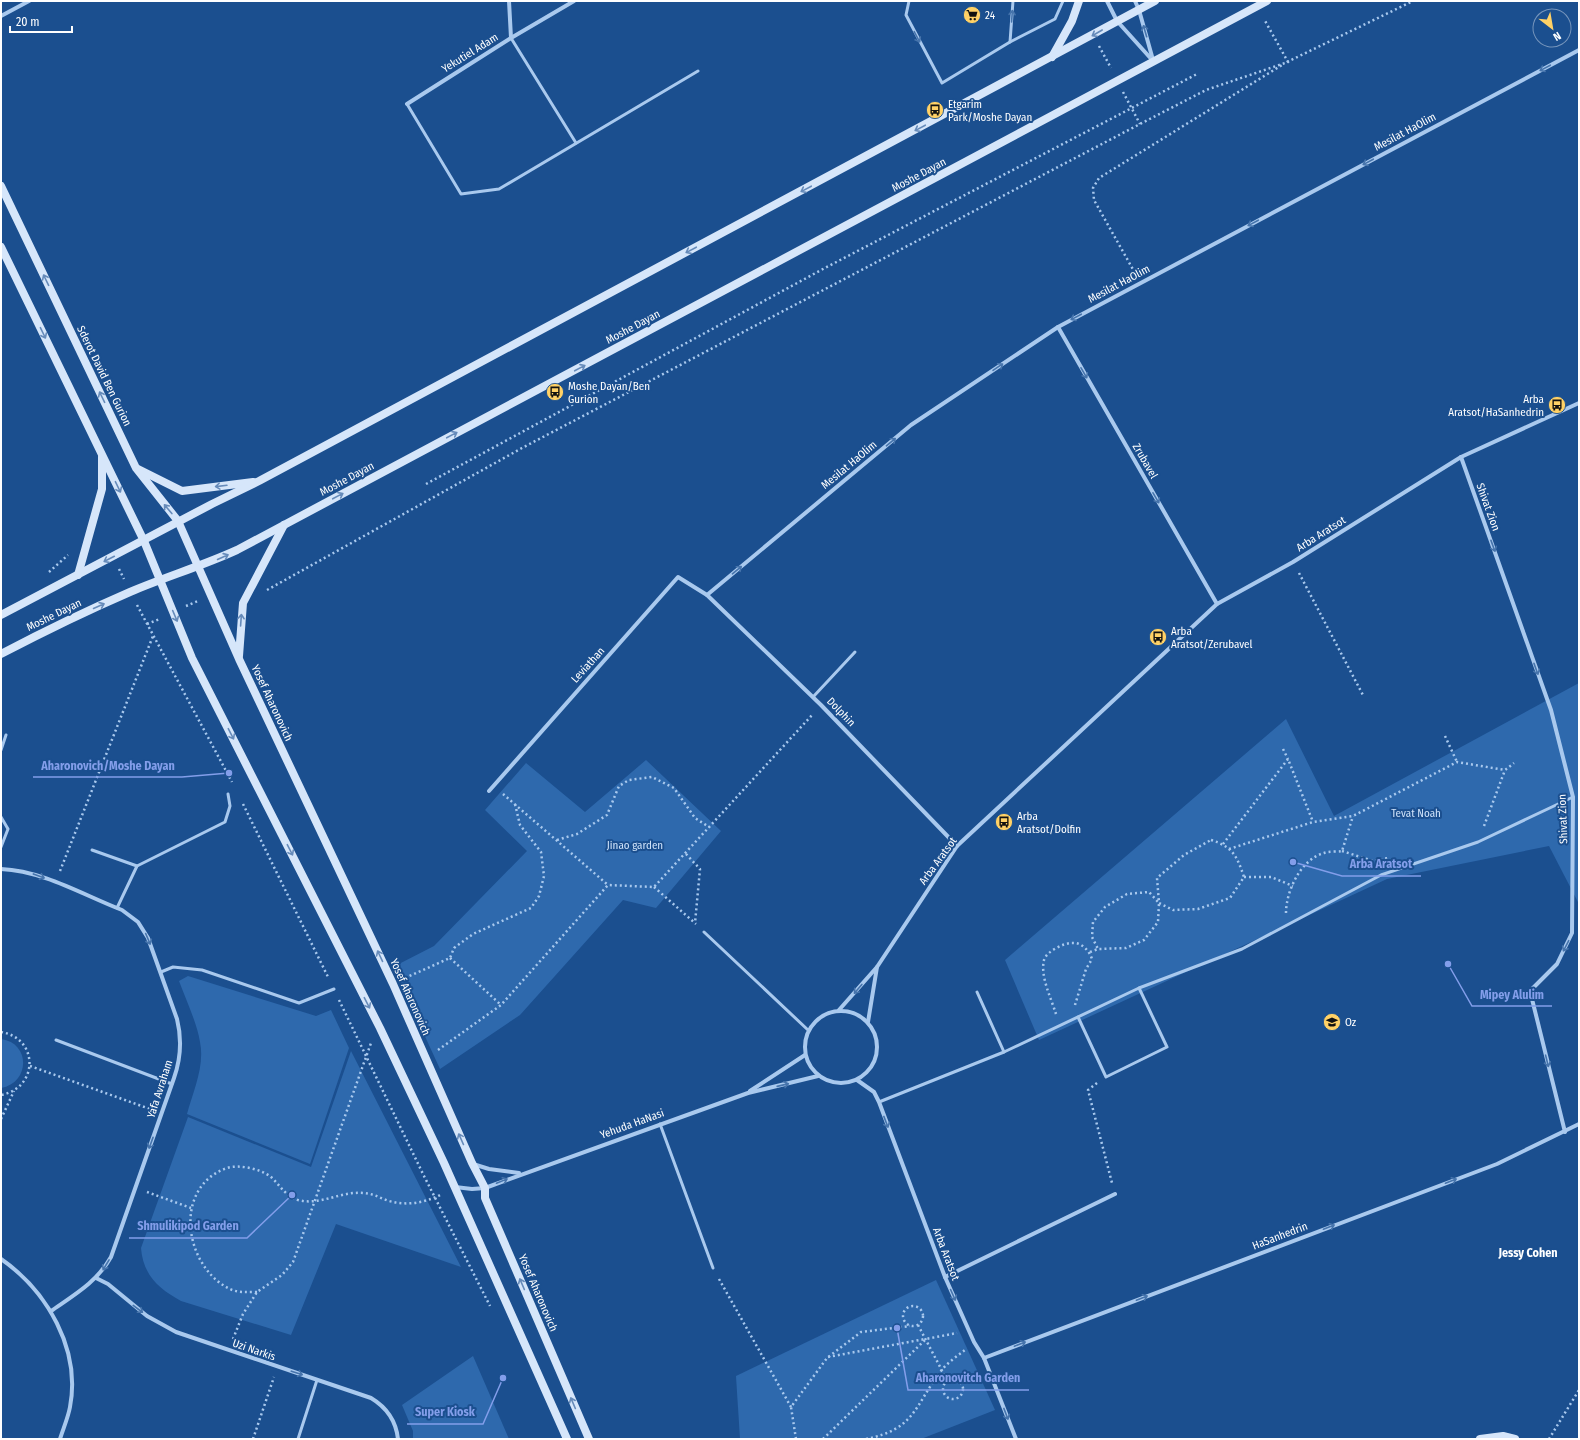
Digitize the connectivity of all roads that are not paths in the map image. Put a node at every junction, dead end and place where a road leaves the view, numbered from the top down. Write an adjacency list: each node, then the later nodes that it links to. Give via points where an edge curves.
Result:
1 (29, 1): 13 (street)
2 (509, 1): 15 (street, Yekutiel Adam)
3 (574, 1): 15 (street)
4 (909, 1): 16 (lane, one-way to 16, via 906,15 942,83)
5 (1013, 1): 16 (lane, one-way to 5)
6 (1063, 1): 16 (lane, via 1055,19)
7 (1079, 1): 18 (main road, via 1072,21)
8 (1107, 1): 14 (street)
9 (1135, 1): 12 (street)
10 (1155, 1): 12 (main road)
11 (1267, 1): 19 (main road, Moshe Dayan)
12 (1139, 10): 14 (main road); 19 (street, one-way to 12)
13 (1, 16)
14 (1117, 22): 18 (main road, one-way to 18); 19 (street)
15 (511, 38): 21 (street, Yekutiel Adam); 22 (lane)
16 (1010, 42)
17 (1579, 50): 25 (street, Mesilat HaOlim, one-way to 25)
18 (1052, 58): 30 (main road, one-way to 30)
19 (1154, 62): 32 (main road, Moshe Dayan, one-way to 19)
20 (698, 71): 22 (lane)
21 (407, 104): 22 (lane, via 461,194 499,189)
22 (576, 143)
23 (1, 186): 29 (main road, Sderot David Ben Gurion, one-way to 23)
24 (1, 247): 27 (main road, one-way to 27)
25 (1058, 327): 37 (street, Mesilat HaOlim, one-way to 25, via 912,425); 38 (street, Zrubavel, one-way to 38)
26 (1579, 403): 28 (street, Arba Aratsot)
27 (102, 454): 33 (main road, one-way to 33); 35 (main road, via 102,489)
28 (1461, 457): 38 (street, Arba Aratsot, via 1293,562); 48 (street, Shivat Zion, one-way to 48, via 1551,710)
29 (136, 468): 30 (main road, one-way to 29, via 182,491); 31 (main road, Sderot David Ben Gurion, one-way to 29)
30 (259, 481): 31 (main road)
31 (178, 521): 33 (main road); 34 (main road, Sderot David Ben Gurion)
32 (284, 525): 34 (main road, Moshe Dayan, one-way to 32); 42 (main road, one-way to 32, via 242,603)
33 (144, 541): 35 (main road, one-way to 35); 36 (main road)
34 (200, 567): 36 (main road, Moshe Dayan); 42 (main road, Yosef Aharonovich)
35 (78, 575): 39 (main road)
36 (160, 580): 41 (main road, Moshe Dayan, one-way to 36, via 59,624); 79 (main road, one-way to 79, via 196,665 377,1023)
37 (707, 595): 43 (street, Dolphin); 46 (street, Leviathan, via 678,577)
38 (1217, 604): 50 (street, Arba Aratsot)
39 (1, 615)
40 (855, 652): 43 (lane)
41 (1, 654)
42 (239, 659): 77 (main road, Yosef Aharonovich, one-way to 42, via 393,984)
43 (813, 697): 50 (street, Dolphin)
44 (6, 735): 45 (lane)
45 (1, 750)
46 (489, 791)
47 (228, 794): 53 (lane, via 230,806 225,822)
48 (1573, 797): 59 (lane, via 1478,842 1381,875 1242,949); 76 (street, Shivat Zion, one-way to 76, via 1572,933 1557,964 1530,991)
49 (1, 817): 51 (lane, via 8,829)
50 (957, 846): 57 (street, Arba Aratsot)
51 (1, 847)
52 (92, 850): 53 (lane)
53 (137, 866): 55 (lane)
54 (1, 870): 55 (street, Yafa Avraham, one-way to 55, via 30,873)
55 (117, 908): 58 (street, Yafa Avraham, one-way to 58, via 135,918 144,930)
56 (704, 932): 65 (lane)
57 (877, 967): 62 (street, Arba Aratsot, one-way to 62); 64 (street, Arba Aratsot)
58 (160, 972): 60 (lane, via 173,967 202,970 299,1003); 71 (street, Yafa Avraham, via 180,1032 179,1058)
59 (1139, 988): 63 (lane); 63 (lane, via 1167,1047 1106,1077)
60 (334, 989)
61 (977, 992): 67 (lane)
62 (840, 1010): 64 (street, via 858,1014); 65 (street, via 827,1013 816,1020)
63 (1078, 1017): 67 (lane)
64 (868, 1022): 70 (street, via 875,1032 875,1061 868,1072)
65 (808, 1030): 68 (street, via 804,1042)
66 (56, 1040): 71 (lane)
67 (1004, 1052): 73 (lane)
68 (805, 1054): 69 (street, via 809,1066); 72 (street, Yehuda HaNasi)
69 (818, 1076): 70 (street, via 829,1082 842,1084); 72 (street, Yehuda HaNasi, one-way to 69)
70 (857, 1080): 73 (street, Arba Aratsot, via 874,1092)
71 (172, 1084): 85 (street, Yafa Avraham, one-way to 85, via 111,1256)
72 (748, 1093): 74 (street, Yehuda HaNasi)
73 (879, 1102): 84 (street, Arba Aratsot, one-way to 84)
74 (660, 1124): 78 (street, Yehuda HaNasi); 83 (lane)
75 (1579, 1124): 76 (street, HaSanhedrin)
76 (1564, 1132): 87 (street, HaSanhedrin, one-way to 76, via 1489,1166)
77 (472, 1164): 78 (street, Yehuda HaNasi); 80 (main road, Yosef Aharonovich)
78 (522, 1173): 80 (street, Yehuda HaNasi, one-way to 78)
79 (454, 1187): 80 (street, Yehuda HaNasi); 92 (main road)
80 (485, 1188): 93 (main road, Yosef Aharonovich, one-way to 80, via 485,1198)
81 (1115, 1194): 84 (street)
82 (1, 1259): 86 (street, via 32,1286)
83 (713, 1268)
84 (945, 1277): 87 (street, Arba Aratsot, one-way to 87, via 974,1342)
85 (96, 1278): 86 (street, Yafa Avraham, via 78,1294); 88 (street, Uzi Narkis, one-way to 88, via 166,1327)
86 (51, 1311): 89 (street, via 66,1345 71,1366 70,1407)
87 (984, 1358): 94 (street, Arba Aratsot, one-way to 94)
88 (317, 1380): 90 (lane); 91 (street, Uzi Narkis, via 364,1395 377,1402 391,1418)
89 (60, 1439)
90 (298, 1439)
91 (398, 1439)
92 (567, 1439)
93 (589, 1439)
94 (1016, 1439)
95 (1480, 1439): 96 (main road, via 1503,1436)
96 (1515, 1439)

